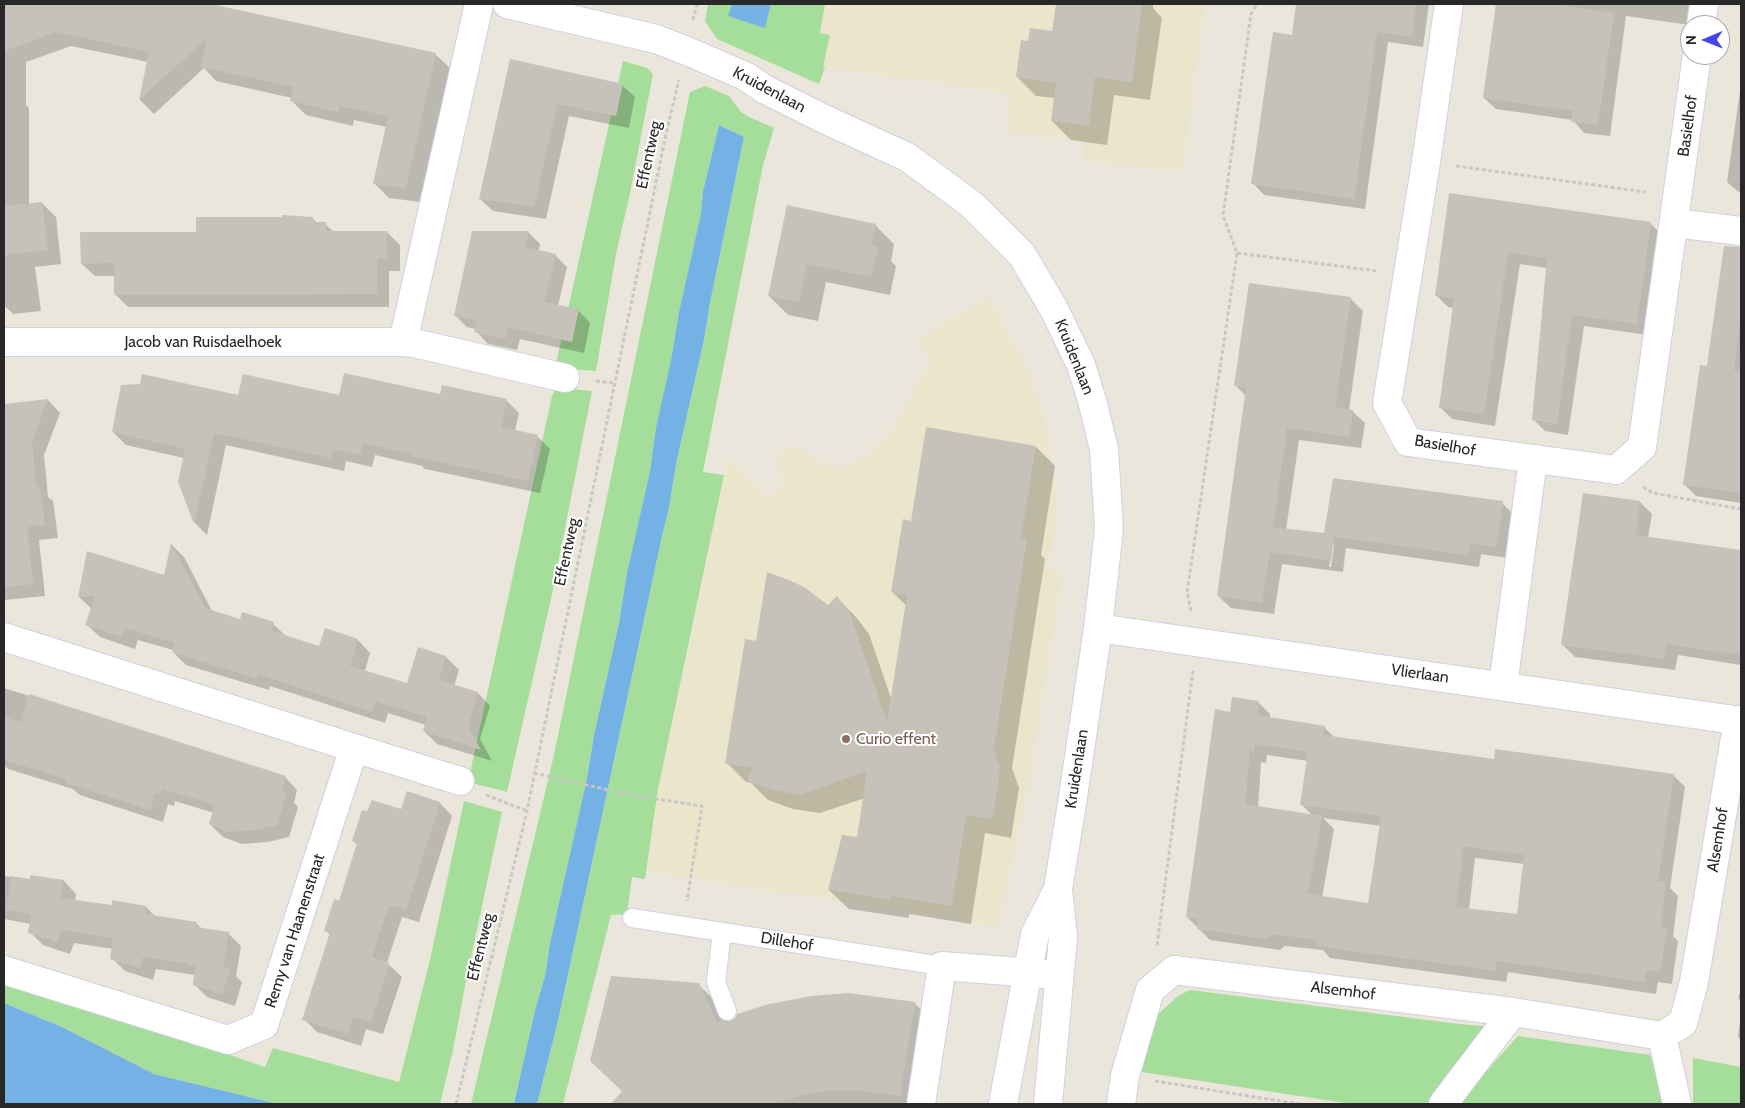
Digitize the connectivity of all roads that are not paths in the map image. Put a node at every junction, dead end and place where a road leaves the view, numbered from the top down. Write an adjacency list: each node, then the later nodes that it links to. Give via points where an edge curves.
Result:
1 (479, 4): 8 (street)
2 (508, 4): 11 (street, Kruidenlaan, via 656,39 745,76 822,118 908,157 971,204 1022,256 1054,309 1081,365 1104,449 1109,529)
3 (1448, 4): 10 (street, Basielhof, via 1388,403 1408,442)
4 (1696, 65): 5 (street, Basielhof)
5 (1676, 210): 6 (street); 10 (street, Basielhof, via 1642,447 1616,470)
6 (1741, 232)
7 (4, 342): 8 (street, Jacob van Ruisdaelhoek)
8 (403, 342): 9 (street, Jacob van Ruisdaelhoek)
9 (564, 378)
10 (1533, 459): 13 (street)
11 (1098, 628): 13 (street, Vlierlaan); 17 (street, Kruidenlaan)
12 (4, 637): 15 (street)
13 (1503, 686): 14 (street, Vlierlaan)
14 (1739, 720): 26 (street, Alsemhof, via 1694,982 1682,1023)
15 (354, 748): 16 (street); 21 (street, Remy van Haanenstraat, via 264,1025 228,1040)
16 (460, 781)
17 (1058, 889): 22 (street, Kruidenlaan, via 1035,934); 23 (street, Kruidenlaan, via 1063,937)
18 (632, 918): 19 (lane, Dillehof)
19 (722, 932): 20 (lane, Dillehof); 24 (lane, via 716,982)
20 (942, 966): 22 (street, Dillehof); 27 (street)
21 (4, 970)
22 (1026, 973): 23 (street, Dillehof); 28 (street, Kruidenlaan)
23 (1060, 975): 29 (street, Kruidenlaan)
24 (727, 1011)
25 (1513, 1012): 26 (street, Alsemhof); 30 (street, Alsemhof, via 1174,970 1150,990 1125,1076); 31 (street)
26 (1662, 1036): 32 (street)
27 (921, 1104)
28 (1003, 1104)
29 (1048, 1104)
30 (1121, 1104)
31 (1443, 1104)
32 (1678, 1104)

